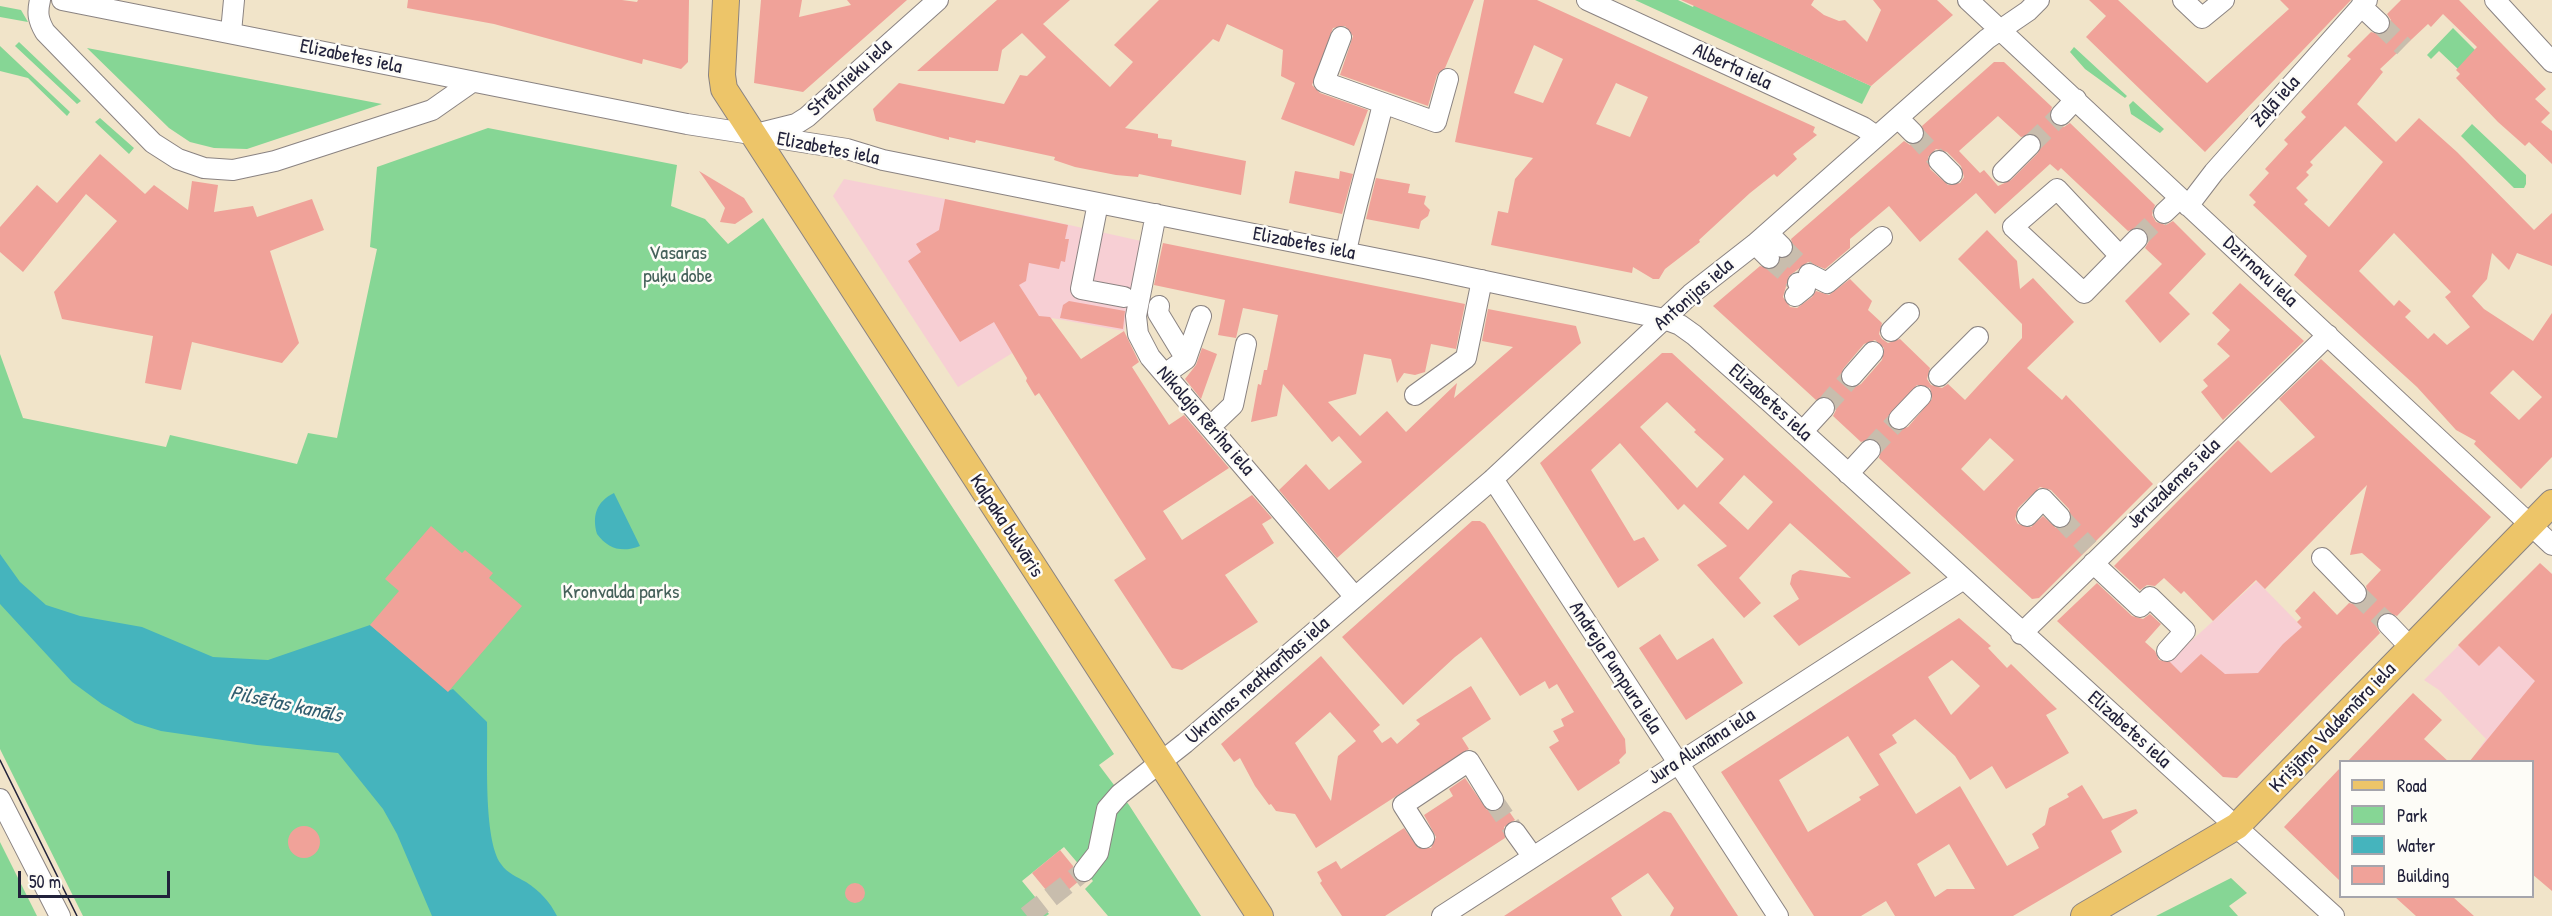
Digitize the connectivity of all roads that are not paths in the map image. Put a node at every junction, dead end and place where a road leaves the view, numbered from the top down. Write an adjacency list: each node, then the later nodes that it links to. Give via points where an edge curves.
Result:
1 (40, 0): 19 (street, via 37,10 45,32 145,135 178,159 204,168 233,170 275,161 432,110)
2 (62, 0): 15 (street, Elizabetes iela)
3 (234, 0): 15 (street)
4 (726, 0): 25 (main road, Kalpaka bulvāris, via 724,89)
5 (938, 0): 25 (street, Strēlnieku iela, via 807,117 796,124)
6 (1587, 0): 26 (street, Alberta iela, via 1863,127)
7 (1968, 0): 14 (street, Dzirnavu iela)
8 (2039, 0): 14 (street, Antonijas iela)
9 (2183, 0): 10 (street, via 2202,18)
10 (2224, 0)
11 (2495, 0): 17 (street)
12 (2364, 3): 13 (street); 31 (street, Zaļā iela)
13 (2379, 23)
14 (1999, 29): 20 (street, Dzirnavu iela); 23 (street, Antonijas iela)
15 (231, 32): 19 (street, Elizabetes iela)
16 (1341, 37): 21 (street, via 1324,82)
17 (2552, 62)
18 (1448, 79): 21 (street, via 1436,122)
19 (472, 82): 25 (street, Elizabetes iela)
20 (2076, 99): 22 (street); 31 (street, Dzirnavu iela)
21 (1383, 104): 30 (street, via 1364,185)
22 (2061, 114)
23 (1898, 118): 24 (street); 26 (street, Antonijas iela)
24 (1913, 133)
25 (752, 135): 32 (street, Elizabetes iela, via 847,149 883,160); 80 (main road, Kalpaka bulvāris)
26 (1875, 136): 36 (street, Antonijas iela)
27 (2030, 145): 29 (street)
28 (1360, 153): 30 (street, via 1354,183)
29 (2003, 172)
30 (1356, 202): 38 (street)
31 (2184, 202): 33 (street, Zaļā iela); 49 (street, Dzirnavu iela)
32 (1098, 203): 34 (street, Elizabetes iela); 43 (street, via 1081,289)
33 (2164, 213)
34 (1156, 214): 38 (street, Elizabetes iela); 54 (street, Nikolaja Rēriha iela, via 1136,316 1138,334)
35 (1882, 237): 42 (street, via 1827,283)
36 (1761, 238): 39 (street); 47 (street, Antonijas iela)
37 (2137, 239): 40 (street)
38 (1346, 252): 41 (street, Elizabetes iela)
39 (1775, 252)
40 (2120, 256): 40 (street, via 2057,189 2013,227 2084,293)
41 (1482, 280): 47 (street, Elizabetes iela); 57 (street, via 1466,358)
42 (1801, 284)
43 (1124, 297)
44 (1159, 306): 53 (street, via 1158,314)
45 (1909, 313): 48 (street)
46 (1201, 316): 53 (street)
47 (1664, 319): 62 (street, Elizabetes iela, via 1694,335); 65 (street, Antonijas iela)
48 (1891, 331)
49 (2328, 335): 69 (street, Dzirnavu iela); 71 (street, Jeruzalemes iela)
50 (1978, 337): 56 (street)
51 (1246, 344): 61 (street, via 1233,405)
52 (1873, 352): 55 (street)
53 (1186, 358): 54 (street)
54 (1165, 374): 61 (street, Nikolaja Rēriha iela)
55 (1852, 376)
56 (1939, 376)
57 (1415, 395)
58 (1921, 396): 60 (street)
59 (1824, 408): 62 (street)
60 (1899, 419)
61 (1210, 427): 75 (street, Nikolaja Rēriha iela)
62 (1802, 432): 64 (street, Elizabetes iela)
63 (1870, 450): 64 (street)
64 (1848, 474): 73 (street, Elizabetes iela)
65 (1493, 479): 75 (street, Antonijas iela); 81 (street, Andreja Pumpura iela)
66 (2552, 503): 69 (main road, Krišjāņa Valdemāra iela)
67 (2027, 516): 68 (street, via 2043,499)
68 (2060, 518)
69 (2531, 525): 70 (street, Dzirnavu iela); 78 (main road, Krišjāņa Valdemāra iela)
70 (2552, 545)
71 (2094, 556): 77 (street, Jeruzalemes iela); 79 (street, via 2140,607 2150,597 2185,631)
72 (2322, 558): 74 (street)
73 (1962, 580): 77 (street, Elizabetes iela); 81 (street, Jura Alunāna iela)
74 (2356, 593)
75 (1355, 597): 80 (street, Ukrainas neatkarības iela)
76 (2388, 624): 78 (street)
77 (2021, 634): 84 (street, Elizabetes iela)
78 (2412, 648): 84 (main road, Krišjāņa Valdemāra iela)
79 (2167, 651)
80 (1159, 764): 88 (street, Ukrainas neatkarības iela, via 1107,809 1098,853); 90 (main road, Kalpaka bulvāris)
81 (1677, 764): 87 (street, Jura Alunāna iela); 92 (street, Andreja Pumpura iela)
82 (0, 799): 89 (street)
83 (1493, 800): 86 (street, via 1469,761 1403,805)
84 (2237, 826): 93 (main road, Krišjāņa Valdemāra iela); 94 (street, Elizabetes iela)
85 (1515, 832): 87 (street)
86 (1424, 838)
87 (1533, 857): 91 (street, Jura Alunāna iela)
88 (1084, 871)
89 (60, 916)
90 (1260, 916)
91 (1442, 916)
92 (1778, 916)
93 (2084, 916)
94 (2334, 916)

